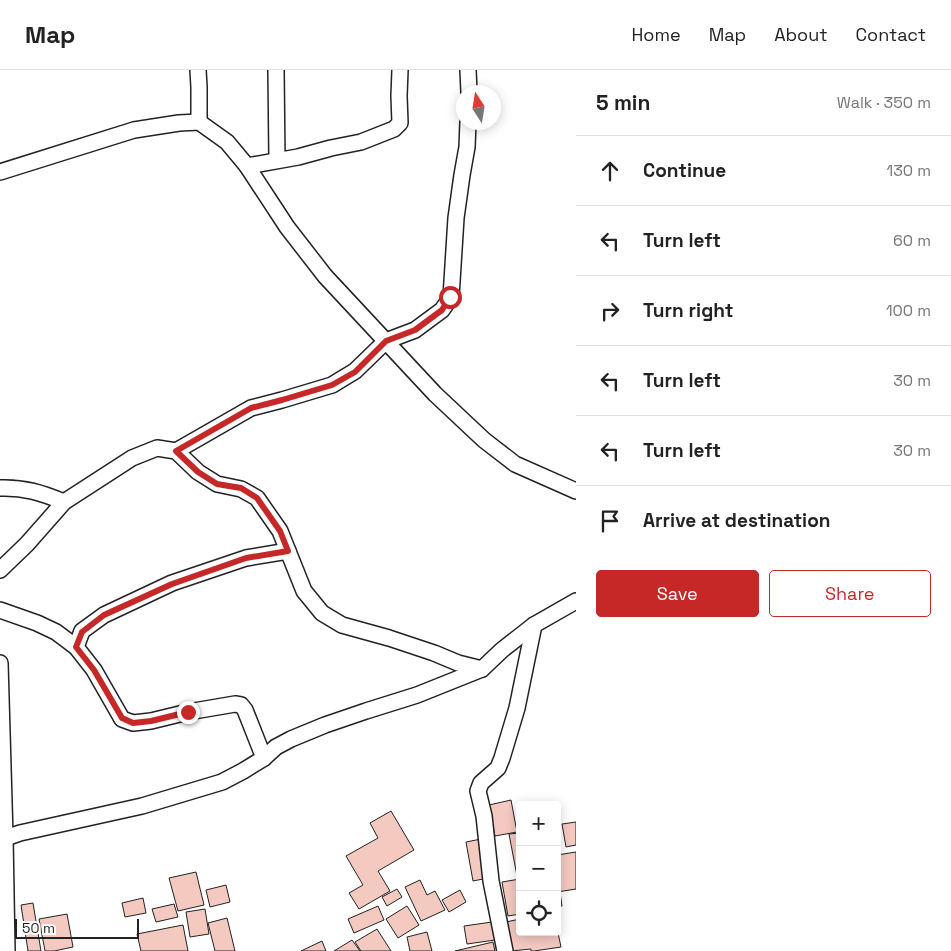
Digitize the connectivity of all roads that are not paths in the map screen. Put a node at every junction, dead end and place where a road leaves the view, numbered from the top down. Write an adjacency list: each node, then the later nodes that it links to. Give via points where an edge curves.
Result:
1 (198, 70): 6 (street)
2 (276, 70): 8 (street)
3 (400, 70): 8 (street, via 400,123 394,129 360,142)
4 (468, 70): 5 (street)
5 (469, 85)
6 (199, 122): 9 (street, via 227,142); 10 (street, via 134,130)
7 (468, 130): 11 (street, via 450,297 442,310 415,330)
8 (278, 160): 9 (street)
9 (247, 166): 11 (street, via 287,227 325,276)
10 (0, 172)
11 (386, 341): 12 (street, via 355,372 332,385 251,408); 14 (street, via 484,440 515,464)
12 (176, 451): 15 (street, via 157,448 132,458); 16 (street, via 198,472 217,484 241,488 257,498 280,531)
13 (0, 488): 15 (street, via 40,492)
14 (576, 490)
15 (64, 502): 17 (street)
16 (288, 551): 21 (street, via 246,558 172,584 104,615 82,632); 23 (street, via 304,591 322,613 342,625)
17 (0, 570)
18 (576, 601): 20 (street)
19 (0, 610): 21 (street, via 56,632)
20 (534, 625): 23 (street); 27 (street, via 519,699 502,758 498,768 481,783 478,792)
21 (76, 647): 24 (street, via 94,670 122,718 133,723 241,705)
22 (0, 663): 25 (street)
23 (482, 669): 24 (street, via 417,695 325,725 276,747)
24 (264, 758): 25 (street, via 222,782 178,796)
25 (3, 838): 26 (street)
26 (6, 951)
27 (505, 951)

